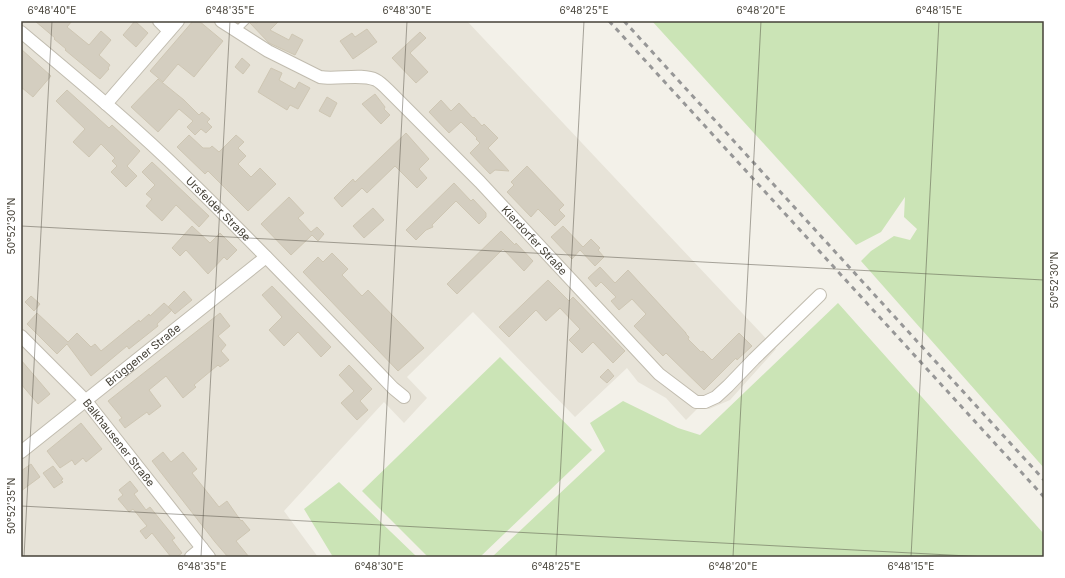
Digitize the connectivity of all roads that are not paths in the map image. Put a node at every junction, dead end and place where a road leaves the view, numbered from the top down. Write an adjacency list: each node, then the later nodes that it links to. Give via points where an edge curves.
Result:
1 (159, 21): 5 (street)
2 (178, 21): 5 (street)
3 (221, 21): 6 (street, Kierdorfer Straße)
4 (246, 21): 6 (lane)
5 (169, 31): 8 (street)
6 (236, 31): 10 (street, Kierdorfer Straße, via 268,51 320,77 367,77 376,80 480,182 659,374 696,402 705,402 716,397)
7 (21, 32): 8 (street, Ursfelder Straße)
8 (106, 104): 9 (street, Ursfelder Straße, via 185,176)
9 (266, 257): 12 (street, Ursfelder Straße); 13 (street, Brüggener Straße)
10 (820, 295)
11 (21, 336): 13 (street, Balkhausener Straße)
12 (404, 397)
13 (86, 401): 14 (street, Brüggener Straße); 15 (street, Balkhausener Straße)
14 (21, 452)
15 (206, 552): 16 (street)
16 (191, 557)

